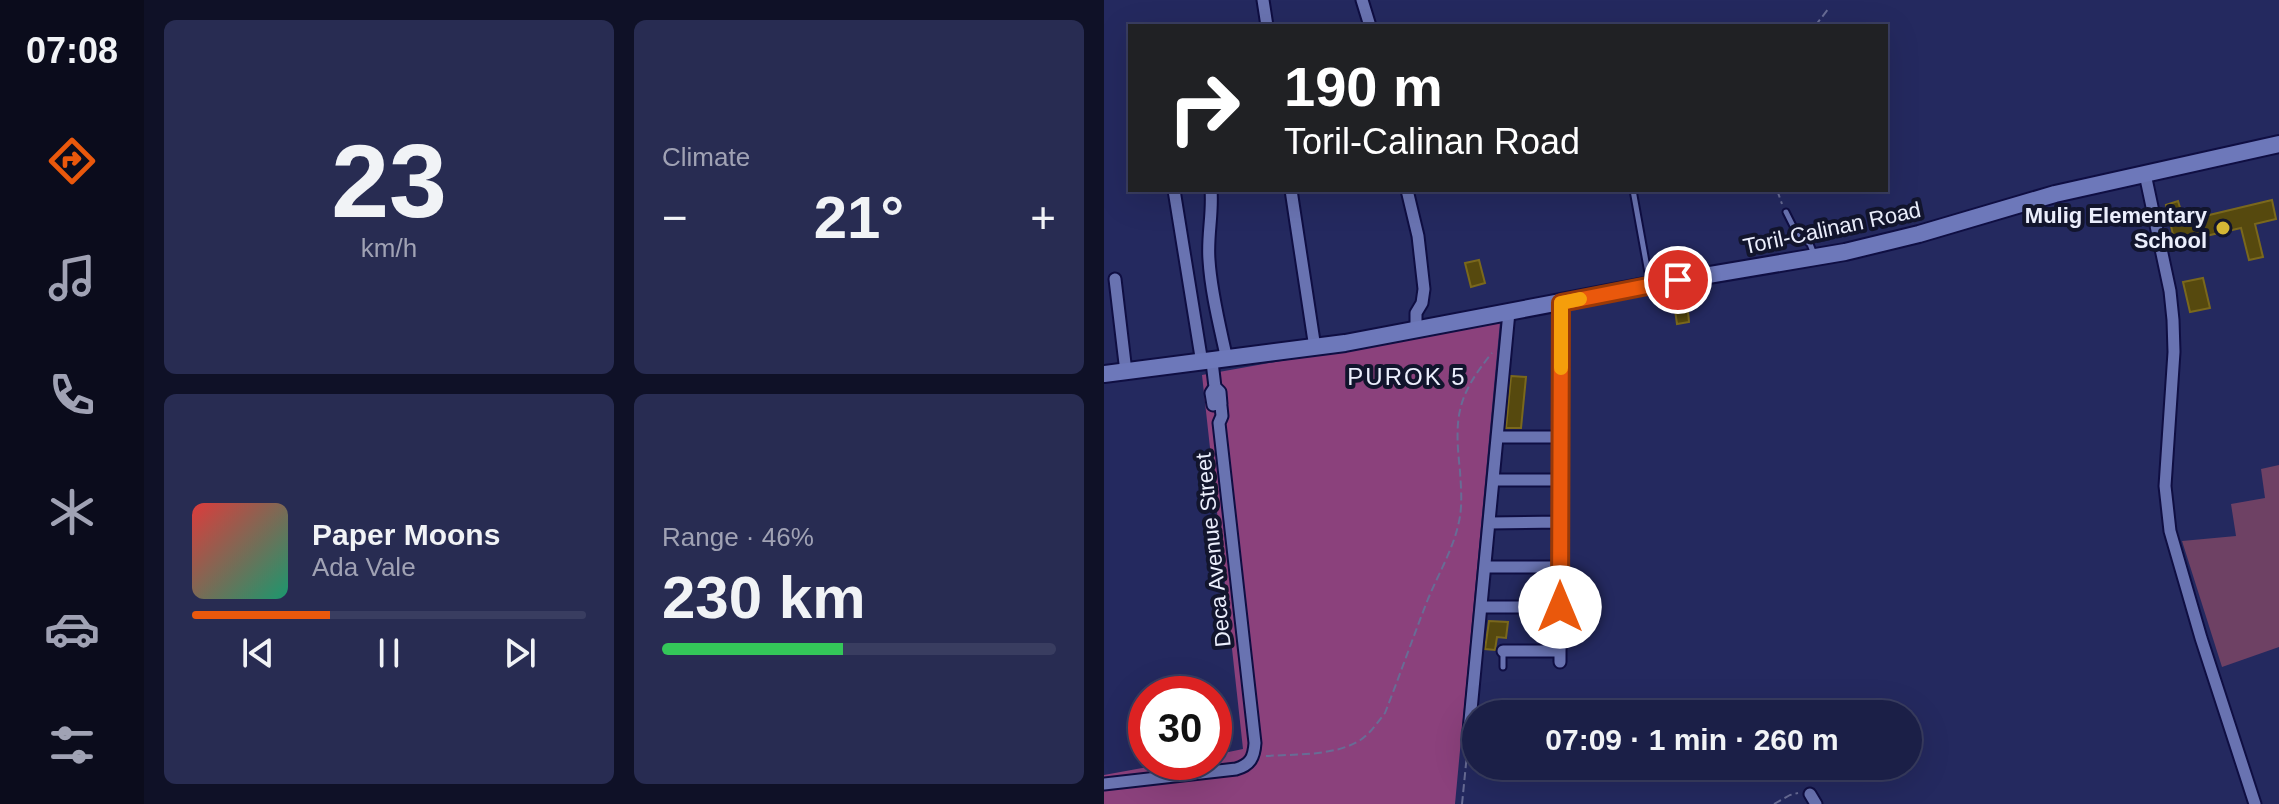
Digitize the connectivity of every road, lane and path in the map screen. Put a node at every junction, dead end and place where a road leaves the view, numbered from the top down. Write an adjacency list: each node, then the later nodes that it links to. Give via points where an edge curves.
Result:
1 (1263, 0): 4 (street)
2 (1362, 0): 5 (street)
3 (1829, 8): 6 (path)
4 (1267, 24)
5 (1369, 24)
6 (1817, 24)
7 (2279, 144): 8 (main road, Toril-Calinan Road)
8 (2145, 174): 16 (main road, Toril-Calinan Road); 46 (street, via 2173,320 2165,486 2170,531)
9 (1174, 192): 24 (street)
10 (1211, 192): 24 (street)
11 (1291, 192): 23 (street)
12 (1407, 192): 21 (street, via 1424,289)
13 (1633, 192): 18 (lane)
14 (1778, 192): 15 (path)
15 (1786, 212): 16 (lane)
16 (1815, 258): 18 (main road, Toril-Calinan Road)
17 (1115, 279): 25 (street)
18 (1650, 285): 19 (main road, Toril-Calinan Road)
19 (1561, 303): 20 (main road, Toril-Calinan Road); 28 (street)
20 (1509, 312): 21 (main road, Toril-Calinan Road); 22 (street)
21 (1416, 330): 23 (main road, Toril-Calinan Road)
22 (1507, 336): 27 (street); 40 (path, via 1469,383 1460,406 1459,522 1385,713 1359,741 1336,750)
23 (1315, 348): 24 (main road, Toril-Calinan Road)
24 (1214, 362): 25 (main road, Toril-Calinan Road); 40 (street, Deca Avenue Street, via 1211,393 1219,423)
25 (1126, 372): 26 (main road, Toril-Calinan Road)
26 (1104, 374)
27 (1497, 437): 28 (street); 29 (street)
28 (1561, 437): 30 (street)
29 (1493, 480): 30 (street); 32 (street)
30 (1560, 480): 31 (street)
31 (1560, 522): 32 (street); 34 (street)
32 (1489, 523): 33 (street)
33 (1485, 567): 34 (street); 35 (street)
34 (1560, 567): 36 (street)
35 (1481, 607): 36 (street); 39 (street)
36 (1560, 607): 37 (street, via 1560,657)
37 (1503, 651): 38 (lane)
38 (1503, 667)
39 (1474, 700)
40 (1253, 757): 42 (street, via 1236,769)
41 (1465, 780): 44 (path)
42 (1104, 784)
43 (1813, 799): 45 (path, via 1790,795)
44 (1462, 804)
45 (1774, 804)
46 (2255, 804)

